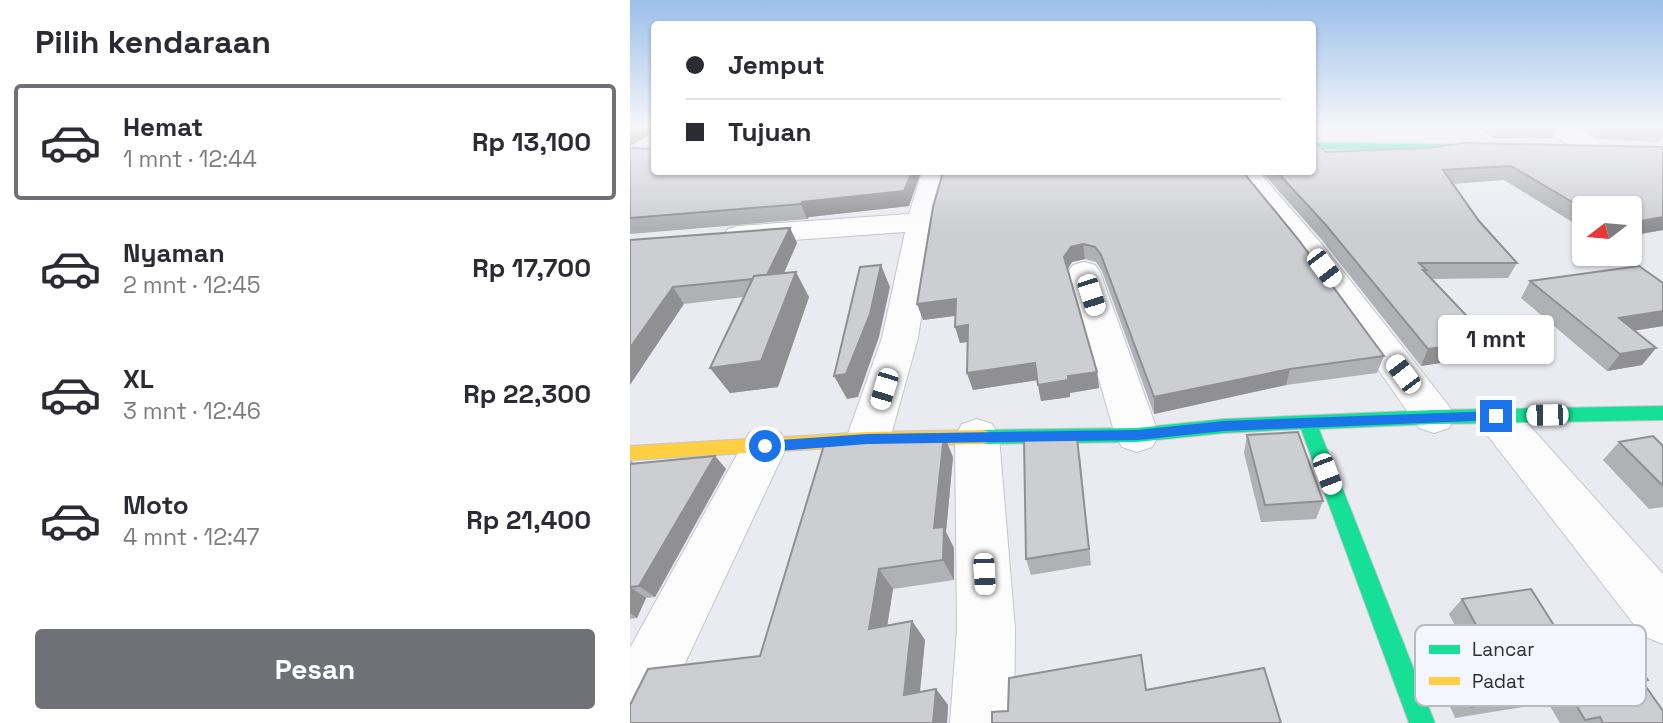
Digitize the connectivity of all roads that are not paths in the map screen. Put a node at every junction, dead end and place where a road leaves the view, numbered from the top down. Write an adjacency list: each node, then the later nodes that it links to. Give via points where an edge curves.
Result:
1 (932, 175): 3 (street)
2 (1248, 175): 8 (street)
3 (921, 222): 4 (street); 12 (street, via 900,338)
4 (714, 237)
5 (1084, 272): 10 (street)
6 (1663, 412): 7 (street)
7 (1496, 416): 8 (street); 15 (street)
8 (1434, 417): 9 (street)
9 (1308, 424): 10 (street); 16 (street)
10 (1138, 435): 11 (street)
11 (977, 436): 12 (street); 19 (street, via 986,629)
12 (868, 439): 13 (street)
13 (765, 446): 14 (street); 18 (street)
14 (630, 453)
15 (1663, 616)
16 (1415, 705)
17 (1416, 706): 20 (street)
18 (630, 710)
19 (982, 723)
20 (1422, 723)

